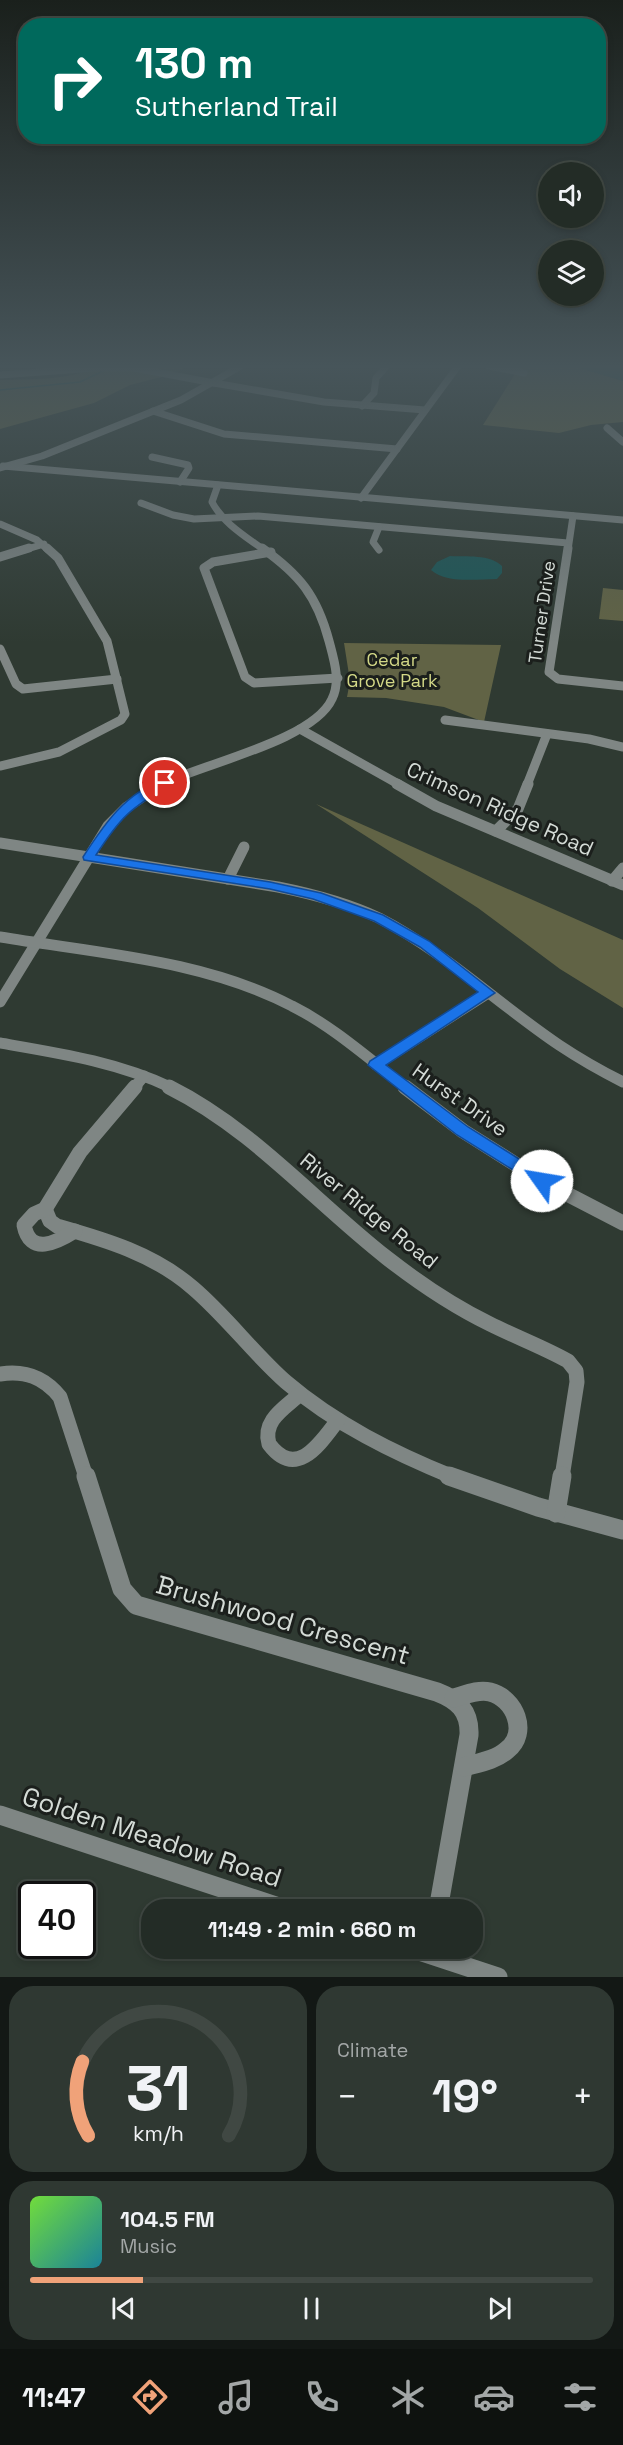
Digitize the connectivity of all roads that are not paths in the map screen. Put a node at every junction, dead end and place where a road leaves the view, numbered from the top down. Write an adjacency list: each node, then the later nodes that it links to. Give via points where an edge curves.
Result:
1 (33, 458): 4 (street)
2 (158, 458): 5 (street, via 188,465)
3 (390, 458): 7 (street)
4 (2, 466): 5 (street)
5 (180, 482): 6 (street)
6 (218, 486): 7 (street); 10 (street, via 212,502)
7 (361, 498): 9 (street)
8 (141, 503): 10 (street, via 187,518)
9 (573, 516): 11 (street); 14 (street, Turner Drive)
10 (220, 517): 13 (street, via 250,515); 17 (street)
11 (623, 520)
12 (0, 524): 15 (street)
13 (379, 527): 14 (street); 16 (street, via 373,542)
14 (568, 543): 22 (street, Turner Drive, via 550,674 558,679)
15 (44, 544): 18 (street); 21 (street, via 58,558 107,641)
16 (379, 550)
17 (271, 552): 20 (street, via 309,591 326,628); 20 (street, via 213,562 204,568 244,677 254,682)
18 (0, 556)
19 (0, 649): 21 (street, via 16,684 23,689)
20 (338, 678): 24 (street, via 329,706)
21 (117, 679): 27 (street, via 125,714 121,720 59,752)
22 (623, 686)
23 (445, 720): 25 (street)
24 (300, 729): 28 (street, Crimson Ridge Road, via 423,800); 31 (street, via 145,794 112,821)
25 (547, 734): 26 (street); 28 (street, via 518,809)
26 (623, 747)
27 (0, 765)
28 (496, 831): 34 (street, Crimson Ridge Road)
29 (0, 843): 31 (street)
30 (244, 847): 33 (street)
31 (89, 857): 33 (street); 36 (street)
32 (623, 868): 34 (street)
33 (228, 879): 37 (street, via 316,896 379,918 424,944)
34 (618, 883)
35 (0, 937): 36 (street, Hurst Drive)
36 (36, 943): 38 (street); 40 (street, Hurst Drive, via 190,968 245,985 309,1016)
37 (488, 993): 40 (street); 42 (street, via 561,1048)
38 (0, 1002)
39 (0, 1043): 41 (street, River Ridge Road, via 94,1061)
40 (376, 1065): 44 (street, Hurst Drive, via 463,1131 542,1181)
41 (144, 1076): 43 (street, via 80,1152); 49 (street, River Ridge Road, via 223,1118 353,1231 419,1281 483,1320 573,1365 576,1393)
42 (623, 1082)
43 (45, 1209): 45 (street, via 50,1221); 45 (street, via 34,1214 24,1226 28,1239 36,1244 55,1244)
44 (623, 1223)
45 (75, 1231): 47 (street, via 117,1243 174,1274)
46 (0, 1374): 51 (street, Brushwood Crescent, via 29,1374 60,1397 122,1589 135,1605)
47 (300, 1394): 48 (street); 48 (street, via 270,1423 267,1431 268,1442 284,1458 310,1455)
48 (338, 1420): 49 (street, via 429,1469)
49 (556, 1513): 50 (street)
50 (623, 1530)
51 (454, 1698): 52 (street, via 463,1706 470,1726); 52 (street, Brushwood Crescent, via 491,1692 505,1699 517,1717 518,1733 506,1752)
52 (464, 1767): 55 (street)
53 (0, 1815): 54 (street, Golden Meadow Road)
54 (255, 1899)
55 (440, 1899)
56 (448, 1959): 57 (street)
57 (498, 1977)

